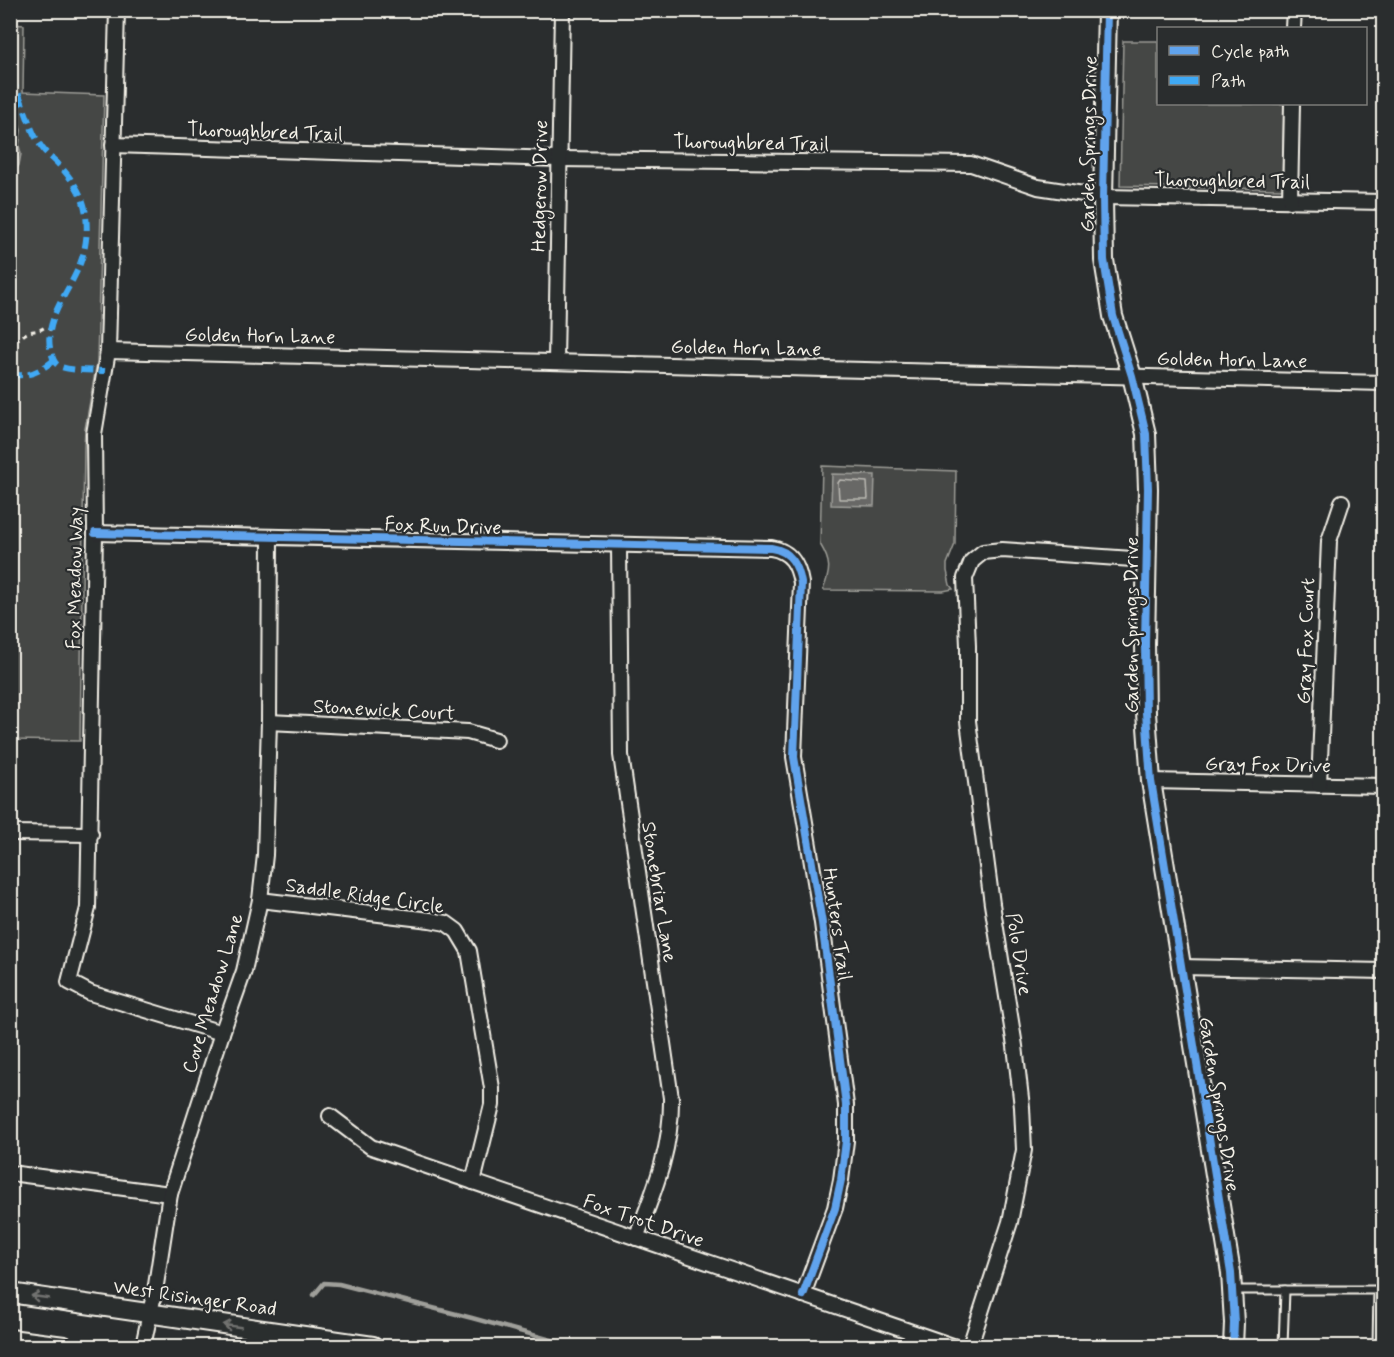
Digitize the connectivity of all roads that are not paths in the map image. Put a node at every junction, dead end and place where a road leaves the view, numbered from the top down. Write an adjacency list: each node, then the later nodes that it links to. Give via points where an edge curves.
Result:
1 (117, 10): 7 (street, Fox Meadow Way)
2 (562, 10): 8 (street, Hedgerow Drive)
3 (1107, 10): 9 (street, Garden Springs Drive)
4 (1294, 10): 5 (street)
5 (1293, 27)
6 (1292, 105): 10 (street)
7 (113, 145): 8 (street, Thoroughbred Trail); 12 (street, Fox Meadow Way)
8 (559, 159): 9 (street, Thoroughbred Trail, via 971,164 1038,187); 13 (street, Hedgerow Drive)
9 (1103, 197): 10 (street, Thoroughbred Trail); 14 (street, Garden Springs Drive, via 1104,260 1113,316)
10 (1290, 201): 11 (street, Thoroughbred Trail)
11 (1383, 202)
12 (108, 351): 13 (street, Golden Horn Lane); 17 (street, Fox Meadow Way, via 94,434)
13 (556, 362): 14 (street, Golden Horn Lane)
14 (1132, 376): 15 (street, Golden Horn Lane); 21 (street, Garden Springs Drive, via 1146,434)
15 (1383, 382)
16 (1342, 502): 25 (street, Gray Fox Court, via 1329,541)
17 (95, 533): 18 (street, Fox Run Drive); 28 (street, Fox Meadow Way)
18 (270, 537): 19 (street, Fox Run Drive); 22 (street, Cove Meadow Lane)
19 (619, 546): 20 (street, Fox Run Drive, via 771,548); 37 (street, Stonebriar Lane, via 621,755 671,1108 666,1156)
20 (788, 555): 42 (street, Hunters Trail, via 796,564 801,583 794,757 822,923 846,1105 846,1141 835,1208)
21 (1147, 560): 24 (street, Garden Springs Drive, via 1146,706); 50 (street, Polo Drive, via 1002,550 982,552 972,561 965,578 968,721 1015,1046 1023,1150 1010,1222)
22 (269, 722): 23 (street, Stonewick Court, via 468,732); 29 (street, Cove Meadow Lane)
23 (496, 740)
24 (1151, 781): 25 (street, Gray Fox Drive); 30 (street, Garden Springs Drive)
25 (1319, 785): 26 (street, Gray Fox Drive)
26 (1383, 786)
27 (10, 833): 28 (street)
28 (91, 834): 32 (street, Fox Meadow Way, via 88,908 69,982 90,993)
29 (260, 900): 32 (street, Cove Meadow Lane, via 244,971); 35 (street, Saddle Ridge Circle, via 430,920 446,923 457,931 468,951 492,1088 492,1105)
30 (1181, 966): 31 (street); 38 (street, Garden Springs Drive)
31 (1383, 972)
32 (222, 1033): 36 (street, Cove Meadow Lane)
33 (330, 1116): 35 (street, Fox Trot Drive, via 371,1147)
34 (10, 1173): 36 (street)
35 (473, 1182): 37 (street, Fox Trot Drive)
36 (170, 1194): 43 (street, Cove Meadow Lane)
37 (636, 1238): 42 (street, Fox Trot Drive)
38 (1232, 1290): 39 (lane); 51 (street, Garden Springs Drive)
39 (1285, 1290): 40 (lane); 52 (lane)
40 (1381, 1290): 53 (lane)
41 (10, 1293): 43 (street, West Risinger Road, one-way to 41)
42 (803, 1295): 49 (street, Fox Trot Drive)
43 (150, 1313): 47 (street, Cove Meadow Lane); 48 (street, West Risinger Road, one-way to 43)
44 (10, 1339): 45 (street)
45 (34, 1344): 46 (street)
46 (64, 1347)
47 (143, 1347)
48 (373, 1347)
49 (952, 1347)
50 (970, 1347)
51 (1233, 1347)
52 (1283, 1347)
53 (1377, 1347)

